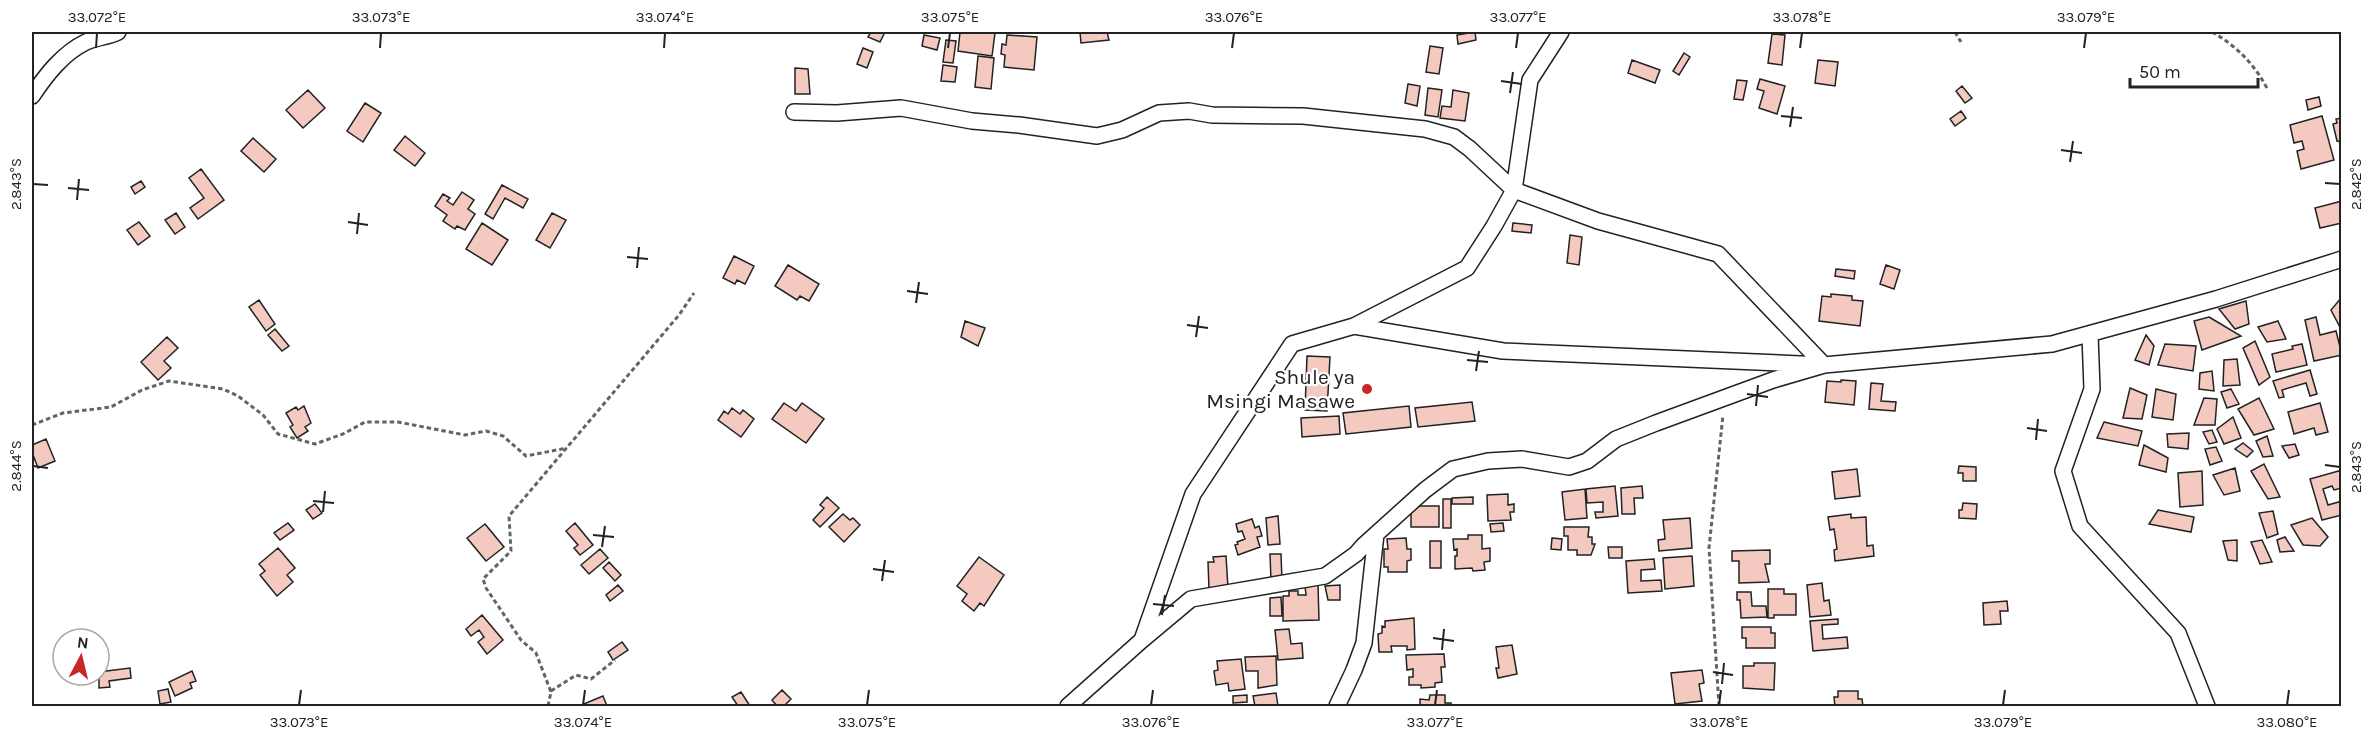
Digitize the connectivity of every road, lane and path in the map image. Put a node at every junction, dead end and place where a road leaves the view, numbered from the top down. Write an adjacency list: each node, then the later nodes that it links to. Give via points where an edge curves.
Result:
1 (118, 32): 7 (street, via 85,42 46,75)
2 (1561, 32): 9 (street, via 1530,80)
3 (1955, 32): 5 (path)
4 (2212, 32): 6 (path, via 2232,43 2260,74)
5 (1961, 42)
6 (2268, 90)
7 (32, 96)
8 (794, 112): 9 (street, via 901,108 1096,136 1122,130 1159,113 1189,111 1303,116 1425,129 1454,137)
9 (1514, 190): 12 (street, via 1467,268); 14 (street, via 1598,221 1718,254)
10 (2342, 259): 13 (street)
11 (694, 293): 17 (path, via 680,315)
12 (1354, 326): 14 (street, via 1503,351); 19 (street, via 1292,344 1193,494)
13 (2090, 335): 14 (street, via 2052,344); 26 (street, via 2091,389 2063,471 2080,526 2178,633)
14 (1824, 365): 15 (street)
15 (1725, 398): 18 (street, via 1616,439 1587,461 1569,467 1522,459 1453,469); 25 (path, via 1709,548)
16 (32, 425): 17 (path, via 63,413 111,407 169,381 223,389 263,415 278,434 315,444 365,422 398,422 465,435 486,431 503,436 525,456)
17 (567, 448): 21 (path, via 509,516 511,551 483,579 521,640 536,653)
18 (1376, 534): 19 (street, via 1325,576 1191,599); 24 (street, via 1364,643)
19 (1142, 640): 23 (street)
20 (615, 660): 21 (path, via 591,679 576,675)
21 (551, 692): 22 (path)
22 (548, 706)
23 (1068, 706)
24 (1337, 706)
25 (1719, 706)
26 (2207, 706)

